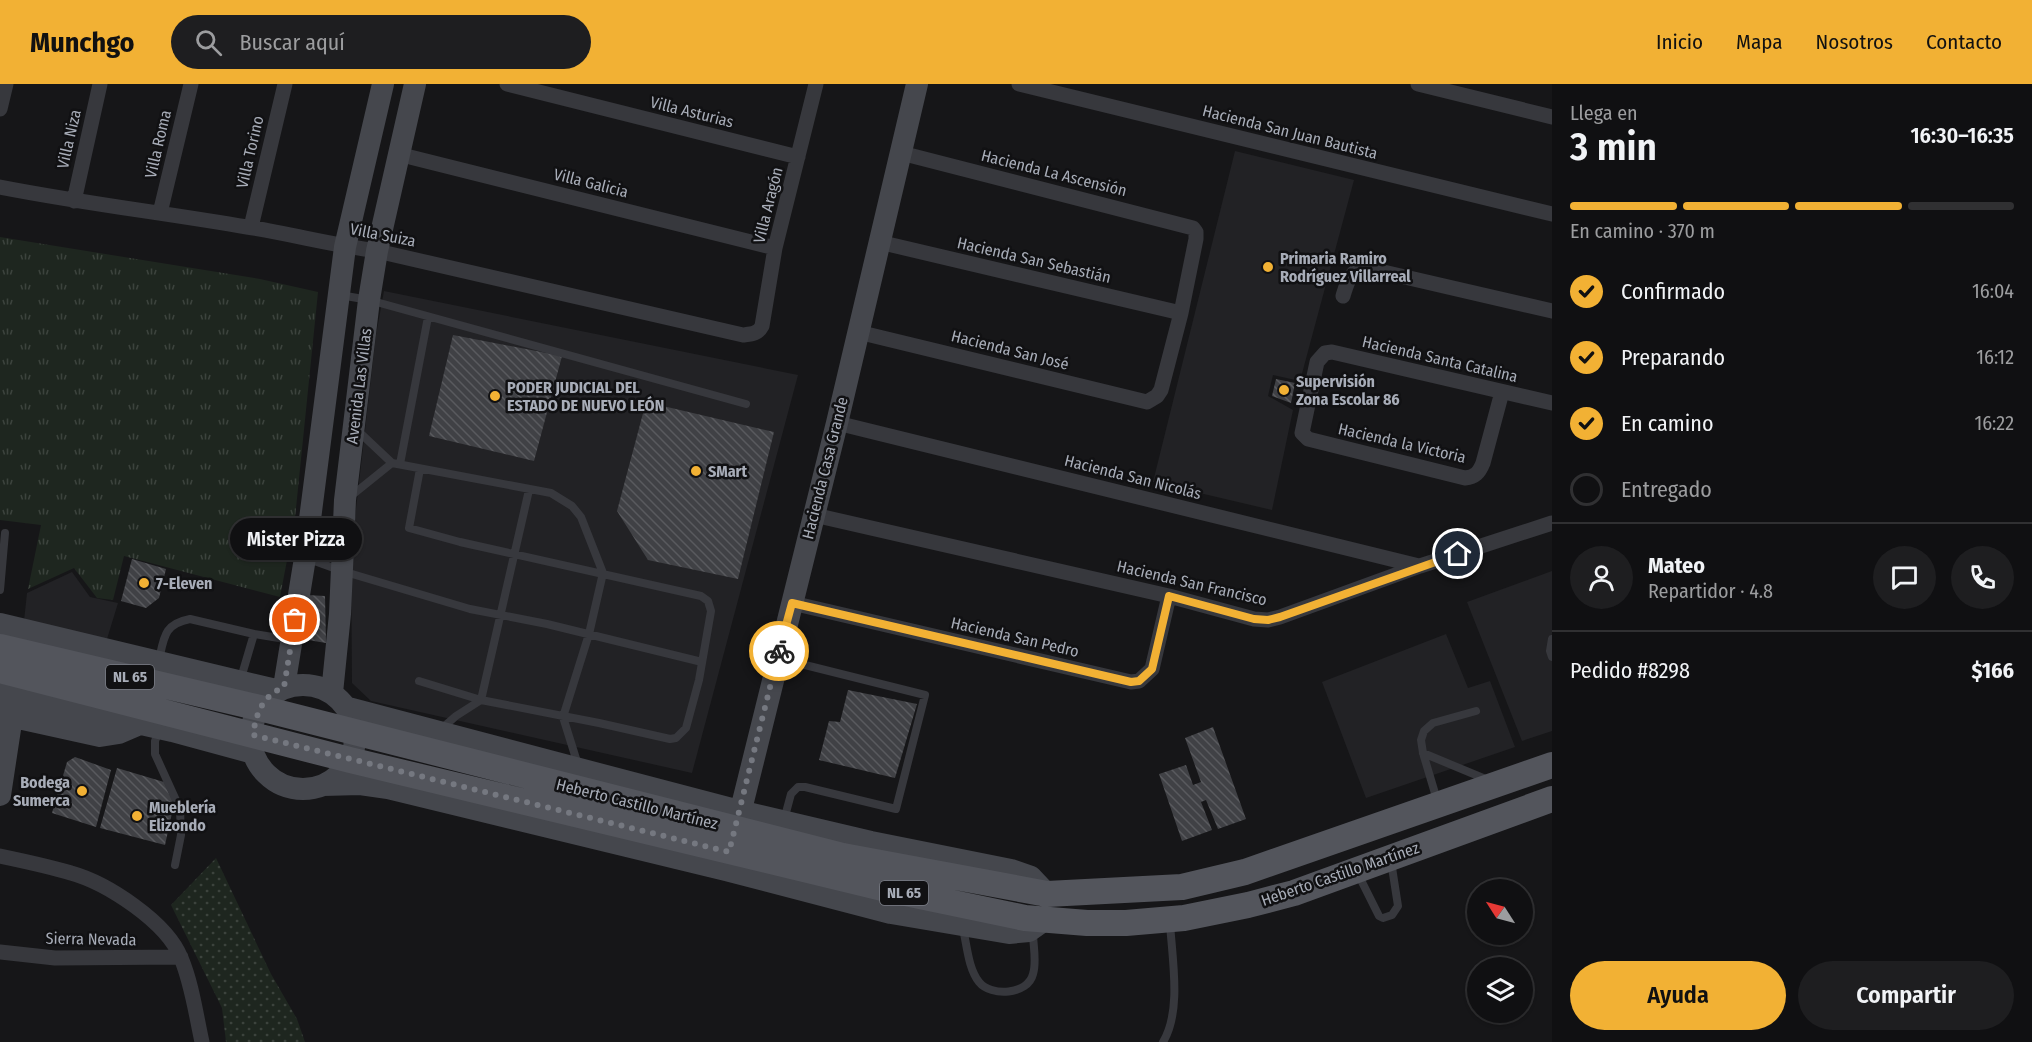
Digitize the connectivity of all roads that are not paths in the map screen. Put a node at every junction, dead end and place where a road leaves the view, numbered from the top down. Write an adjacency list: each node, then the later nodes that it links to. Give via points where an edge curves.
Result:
1 (6, 84): 12 (street)
2 (100, 84): 18 (street, Villa Niza)
3 (191, 84): 19 (street, Villa Roma)
4 (285, 84): 21 (street, Villa Torino)
5 (383, 84): 23 (street, Avenida Las Villas)
6 (415, 84): 15 (street, Avenida Las Villas)
7 (507, 84): 16 (street, Villa Asturias)
8 (816, 84): 16 (street, Villa Aragón)
9 (917, 84): 14 (street, Hacienda Casa Grande)
10 (1019, 84): 20 (street, Hacienda San Juan Bautista)
11 (1418, 84): 13 (street)
12 (0, 109)
13 (1552, 117)
14 (901, 153): 22 (street, Hacienda Casa Grande); 30 (street, Hacienda La Ascensión, via 1188,225 1196,232)
15 (398, 154): 24 (street, Villa Galicia); 25 (street, Avenida Las Villas)
16 (798, 158): 24 (street, Villa Aragón)
17 (0, 186): 18 (street, Villa Suiza)
18 (74, 201): 19 (street, Villa Suiza)
19 (160, 213): 21 (street, Villa Suiza)
20 (1552, 214)
21 (251, 227): 23 (street, Villa Suiza)
22 (879, 243): 30 (street, Hacienda San Sebastián); 32 (street, Hacienda Casa Grande)
23 (345, 247): 25 (street, Villa Suiza); 26 (street, Avenida Las Villas)
24 (775, 248): 33 (street, Villa Aragón, via 762,326)
25 (377, 251): 28 (street, Avenida Las Villas); 33 (street, Villa Suiza, via 743,335)
26 (338, 295): 28 (lane); 48 (street, Avenida Las Villas)
27 (1343, 296): 29 (street, via 1353,272 1366,268)
28 (369, 300): 31 (lane); 38 (street, Avenida Las Villas)
29 (1552, 311)
30 (1181, 313): 32 (street, Hacienda San José, via 1161,390 1147,402)
31 (428, 317): 36 (lane); 40 (lane)
32 (858, 332): 37 (street, Hacienda Casa Grande)
33 (756, 333)
34 (1502, 392): 35 (street, Hacienda Santa Catalina); 39 (street, Hacienda la Victoria, via 1483,463 1473,477); 39 (street, Hacienda Santa Catalina, via 1324,353 1317,363 1302,429)
35 (1552, 403)
36 (746, 404)
37 (837, 423): 44 (street, Hacienda Casa Grande); 49 (street, Hacienda San Nicolás)
38 (354, 427): 40 (lane); 43 (street, Avenida Las Villas)
39 (1304, 437)
40 (396, 464): 41 (lane); 43 (lane)
41 (420, 469): 42 (lane); 47 (lane, via 409,528)
42 (529, 489): 47 (lane); 51 (lane, via 551,493 572,506 588,532)
43 (345, 500): 50 (street, Avenida Las Villas)
44 (814, 515): 53 (street, Hacienda San Francisco); 54 (street, Hacienda Casa Grande)
45 (1552, 523): 49 (street, Hacienda San Francisco)
46 (5, 533): 52 (lane)
47 (515, 554): 51 (lane); 55 (lane)
48 (305, 558): 50 (lane); 60 (street, Avenida Las Villas)
49 (1420, 566): 53 (street, Hacienda San Francisco, via 1268,620)
50 (342, 571): 55 (lane); 73 (street, Avenida Las Villas)
51 (603, 573): 58 (lane); 65 (lane, via 708,600 711,611)
52 (0, 590)
53 (1169, 596): 54 (street, Hacienda San Pedro, via 1152,669 1139,681 1131,682)
54 (792, 603): 63 (street, Hacienda Casa Grande)
55 (499, 615): 58 (lane); 72 (lane)
56 (0, 624): 64 (street)
57 (254, 634): 60 (lane); 64 (lane, via 190,619 180,621 164,637); 67 (lane)
58 (589, 634): 65 (lane); 76 (lane)
59 (1552, 639): 62 (lane)
60 (292, 640): 71 (street, Avenida Las Villas)
61 (0, 647): 71 (main road, Heberto Castillo Martínez / NL 65)
62 (1552, 657)
63 (778, 658): 90 (lane, via 925,695 896,809 798,787 791,794); 91 (street, Hacienda Casa Grande)
64 (159, 661): 67 (street)
65 (702, 662): 76 (lane, via 686,728 676,738)
66 (0, 670): 69 (main road, Heberto Castillo Martínez / NL 65)
67 (240, 681): 71 (street)
68 (419, 681): 72 (lane)
69 (52, 683): 74 (main road); 80 (main road, Heberto Castillo Martínez / NL 65)
70 (0, 692): 74 (street)
71 (273, 695): 73 (street, via 304,685); 78 (main road, Heberto Castillo Martínez / NL 65); 80 (street, Avenida Las Villas)
72 (481, 700): 76 (lane); 79 (lane)
73 (340, 701): 78 (street); 79 (street)
74 (13, 710): 77 (street); 87 (street)
75 (1476, 711): 81 (lane, via 1433,723 1420,740)
76 (563, 717): 84 (lane)
77 (150, 727): 80 (street); 94 (lane, via 154,754 180,809 181,835)
78 (356, 732): 82 (street); 91 (main road, Heberto Castillo Martínez / NL 65)
79 (438, 732): 84 (street)
80 (253, 744): 82 (main road, Heberto Castillo Martínez / NL 65); 86 (street, via 264,772 274,780 298,789)
81 (1423, 753): 85 (lane); 89 (lane)
82 (350, 760): 86 (street, via 343,771); 91 (main road, Heberto Castillo Martínez / NL 65)
83 (1552, 765): 85 (main road, Heberto Castillo Martínez / NL 65)
84 (579, 769): 91 (street)
85 (1498, 784): 89 (main road, Heberto Castillo Martínez / NL 65)
86 (323, 785): 91 (street, via 360,784)
87 (0, 795)
88 (1552, 799): 93 (main road, Heberto Castillo Martínez / NL 65)
89 (1438, 805): 96 (main road, Heberto Castillo Martínez / NL 65, via 1245,872)
90 (783, 821): 91 (street); 96 (street, via 1031,877)
91 (732, 840): 96 (main road, Heberto Castillo Martínez / NL 65, via 987,912 1025,918); 98 (street, via 891,913)
92 (0, 856): 100 (street, via 73,873 113,893 142,911 167,934)
93 (1390, 857): 95 (main road, Heberto Castillo Martínez / NL 65); 95 (lane, via 1398,906 1392,915 1379,916)
94 (175, 866)
95 (1356, 870): 97 (main road, Heberto Castillo Martínez / NL 65, via 1294,893 1209,914)
96 (1042, 914): 97 (main road, Heberto Castillo Martínez / NL 65, via 1097,923); 98 (street, via 1024,932); 98 (lane, via 1031,981 1006,992 987,989 980,983)
97 (1169, 919): 102 (lane, via 1173,1022)
98 (962, 925)
99 (0, 952): 100 (street, Sierra Nevada, via 55,958)
100 (181, 957): 101 (street)
101 (202, 1042)
102 (1163, 1042)

